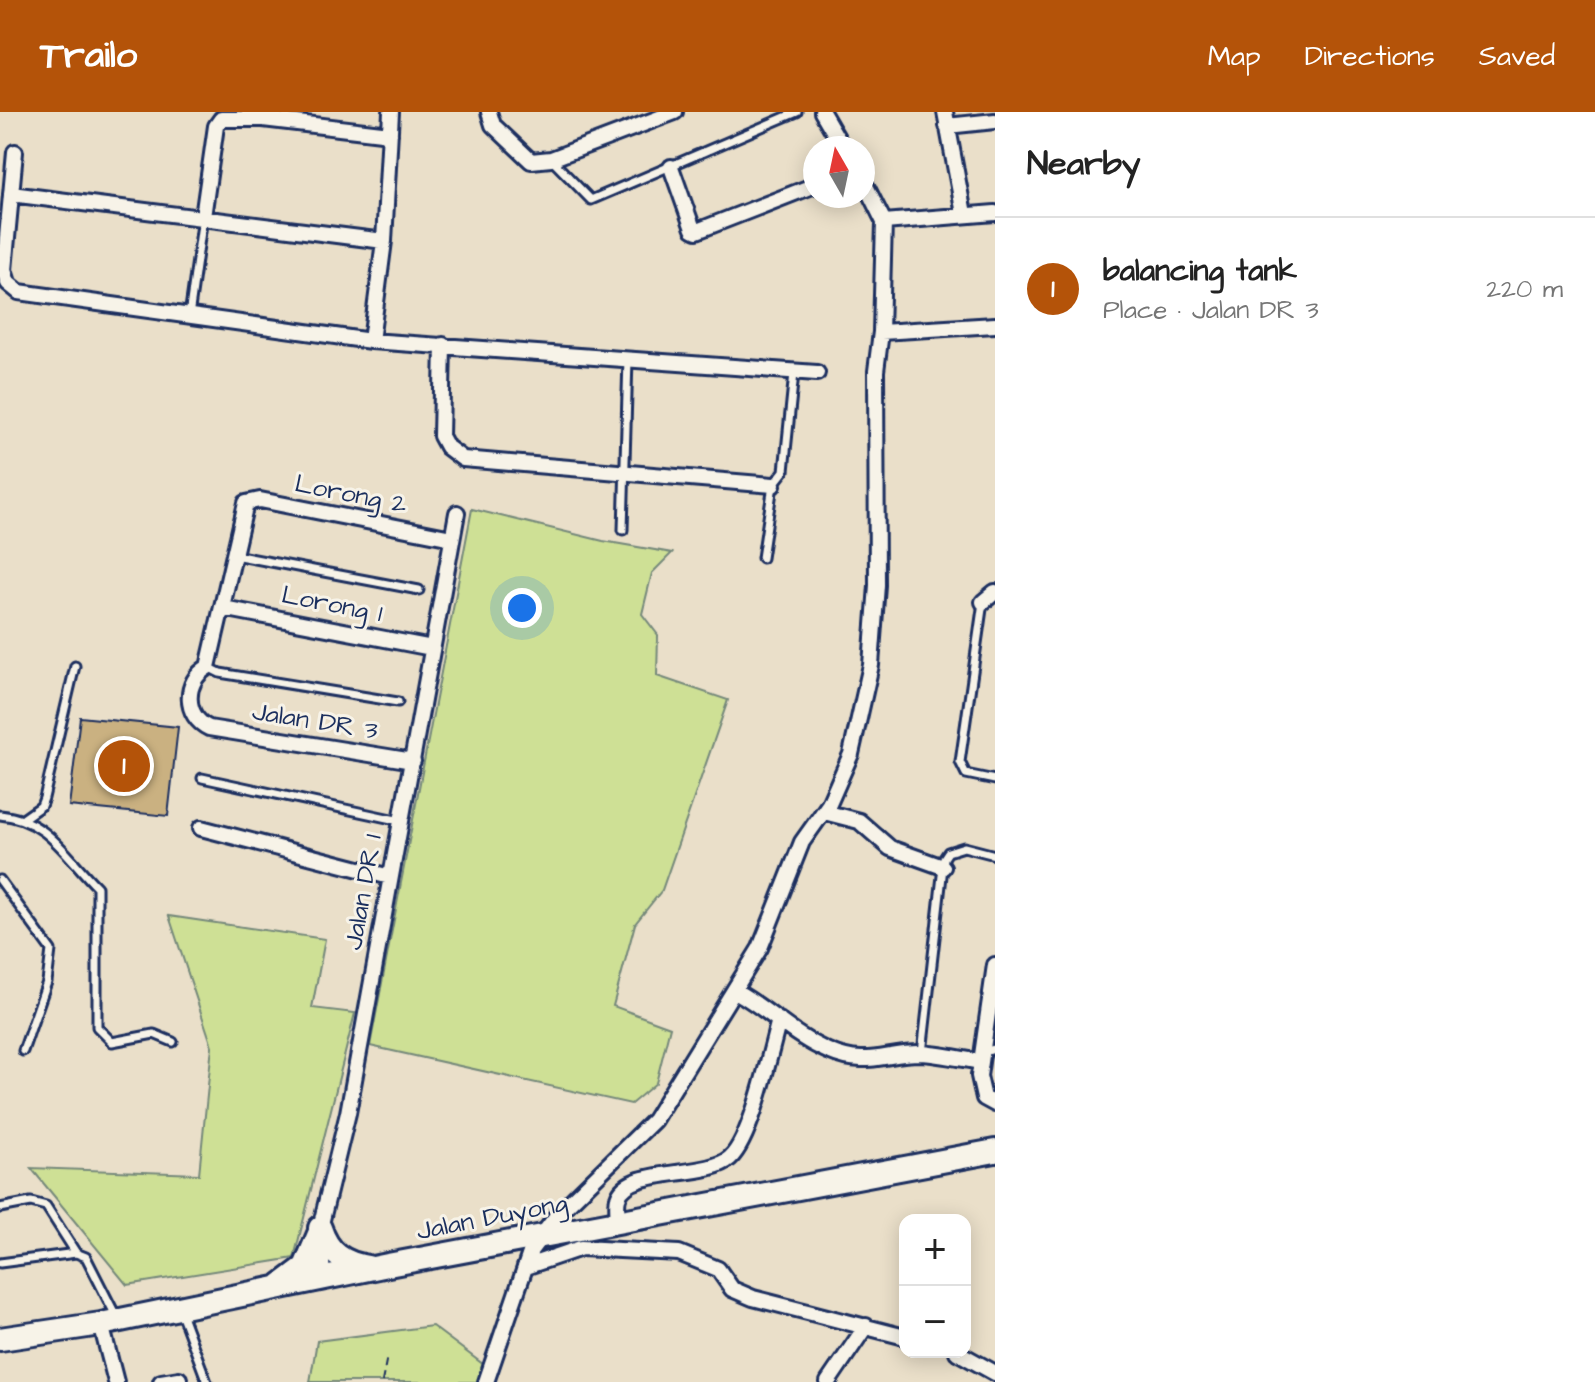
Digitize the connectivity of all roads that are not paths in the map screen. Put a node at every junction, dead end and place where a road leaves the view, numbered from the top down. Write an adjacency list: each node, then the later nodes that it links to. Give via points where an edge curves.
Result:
1 (391, 112): 9 (street)
2 (489, 112): 12 (street, via 493,125 526,158)
3 (675, 112): 12 (street)
4 (797, 112): 13 (lane)
5 (822, 112): 10 (street)
6 (264, 116): 9 (street); 19 (street, via 217,122)
7 (946, 119): 8 (street); 18 (street)
8 (995, 121)
9 (390, 134): 21 (street)
10 (836, 136)
11 (15, 152): 15 (street)
12 (551, 159): 13 (lane, via 591,200)
13 (671, 167): 14 (street, via 697,231)
14 (803, 190)
15 (11, 194): 19 (street); 22 (street, via 4,270 8,283 19,292)
16 (875, 204): 20 (street)
17 (995, 213): 18 (street)
18 (964, 214): 20 (street)
19 (203, 217): 21 (street); 22 (lane)
20 (884, 222): 24 (street)
21 (384, 241): 25 (street)
22 (189, 316): 25 (street)
23 (995, 325): 24 (street)
24 (881, 332): 47 (street, via 871,665 851,754)
25 (371, 341): 26 (street)
26 (443, 345): 27 (street); 30 (street, via 441,436 454,455)
27 (628, 359): 28 (street); 30 (lane)
28 (794, 370): 29 (street); 31 (lane, via 784,471)
29 (817, 373)
30 (625, 475): 31 (street); 33 (lane)
31 (773, 485): 36 (lane)
32 (457, 513): 34 (street, Jalan DR 1)
33 (623, 530)
34 (452, 538): 35 (street, Lorong 2, via 260,500 242,508); 40 (street, Jalan DR 1)
35 (234, 555): 37 (lane); 39 (street)
36 (762, 558)
37 (419, 590)
38 (989, 597): 46 (lane, via 960,762 966,774)
39 (223, 608): 40 (street, Lorong 1); 42 (street)
40 (432, 648): 44 (street, Jalan DR 1)
41 (75, 666): 49 (lane, via 44,798)
42 (208, 667): 43 (lane); 44 (street, Jalan DR 3, via 194,679 189,702 197,722 209,728)
43 (398, 702)
44 (413, 761): 50 (street, Jalan DR 1)
45 (202, 778): 50 (lane)
46 (995, 780)
47 (824, 812): 53 (street, via 859,821 890,848); 58 (street, via 802,842 760,948)
48 (0, 815): 49 (lane)
49 (24, 818): 60 (lane, via 38,824 97,887 97,1027 112,1042 154,1034)
50 (401, 821): 54 (street, Jalan DR 1)
51 (201, 828): 54 (street)
52 (995, 855): 53 (lane, via 955,848)
53 (943, 867): 62 (lane)
54 (390, 877): 68 (street, Jalan DR 1, via 348,1113)
55 (0, 880): 61 (lane, via 51,950 47,982)
56 (995, 965): 57 (street)
57 (994, 983): 63 (street)
58 (735, 991): 59 (street); 69 (street, via 654,1120)
59 (779, 1020): 62 (street, via 828,1051 853,1059); 67 (street, via 746,1133 730,1158 626,1186 618,1197)
60 (173, 1042)
61 (23, 1051)
62 (922, 1053): 63 (street)
63 (986, 1054): 64 (street, via 980,1088)
64 (995, 1104)
65 (995, 1151): 67 (main road, Jalan Duyong)
66 (0, 1208): 70 (lane, via 31,1202 46,1206)
67 (618, 1222): 69 (main road, Jalan Duyong)
68 (320, 1231): 72 (main road, via 340,1258 367,1267); 74 (street, Jalan DR 1); 75 (main road, via 305,1267)
69 (540, 1237): 72 (main road, Jalan Duyong); 73 (street)
70 (76, 1253): 71 (lane); 77 (lane, via 97,1271)
71 (0, 1263)
72 (388, 1265): 74 (main road, Jalan Duyong)
73 (525, 1267): 78 (street, via 581,1248 679,1253 718,1269 732,1289 753,1298); 88 (street)
74 (323, 1280): 75 (main road, Jalan Duyong)
75 (273, 1289): 76 (main road, Jalan Duyong)
76 (179, 1308): 77 (main road, Jalan Duyong); 87 (lane)
77 (109, 1322): 80 (main road, Jalan Duyong); 85 (street)
78 (866, 1326): 79 (street); 84 (street)
79 (899, 1335)
80 (0, 1339)
81 (968, 1358): 82 (street)
82 (995, 1373)
83 (179, 1379): 86 (street)
84 (833, 1380)
85 (116, 1382)
86 (161, 1382)
87 (207, 1382)
88 (486, 1382)

